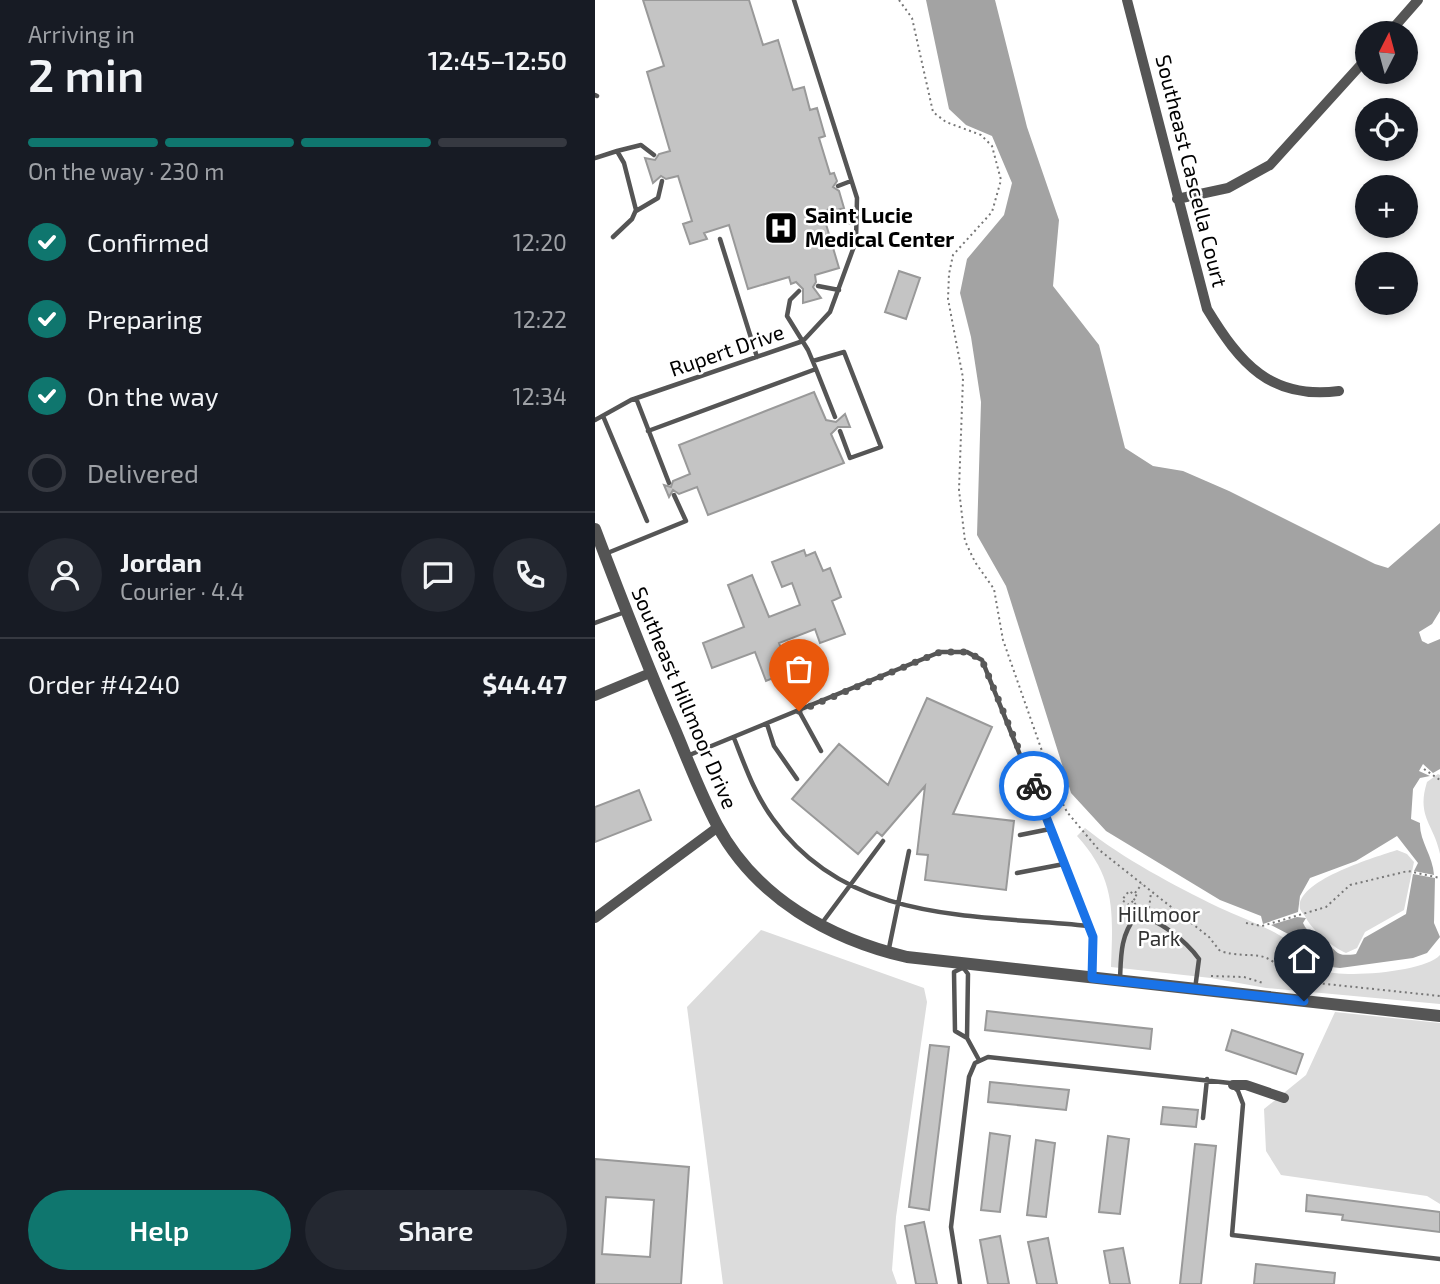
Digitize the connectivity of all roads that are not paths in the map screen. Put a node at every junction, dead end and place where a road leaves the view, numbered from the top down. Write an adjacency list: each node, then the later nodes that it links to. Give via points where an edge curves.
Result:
1 (794, 0): 10 (lane, Rupert Drive)
2 (1127, 0): 12 (street, Southeast Cascella Court)
3 (1418, 0): 4 (street)
4 (1400, 21)
5 (1355, 71): 12 (street, via 1270,165 1229,188)
6 (617, 151): 7 (lane, via 641,145); 8 (lane); 13 (lane, via 636,202)
7 (654, 155)
8 (595, 158)
9 (662, 181): 13 (lane, via 657,198)
10 (851, 181): 11 (lane); 15 (lane, Rupert Drive, via 857,198)
11 (838, 186)
12 (1177, 199): 25 (street, Southeast Cascella Court, via 1206,309 1234,353 1281,387 1311,395)
13 (635, 211): 16 (lane)
14 (832, 212): 15 (lane, via 842,221)
15 (856, 223): 19 (lane, Rupert Drive, via 856,241)
16 (613, 237)
17 (720, 239): 22 (lane)
18 (818, 286): 19 (lane)
19 (839, 290): 21 (lane, Rupert Drive, via 830,312)
20 (799, 291): 21 (lane, via 790,300 787,316)
21 (803, 341): 22 (lane, Rupert Drive); 23 (lane)
22 (757, 357): 26 (lane, Rupert Drive)
23 (813, 360): 24 (lane); 31 (lane, via 844,352 881,447 850,458)
24 (816, 369): 28 (lane); 30 (lane)
25 (1339, 391)
26 (636, 398): 27 (lane, Rupert Drive); 30 (lane)
27 (603, 416): 29 (lane, Rupert Drive); 34 (lane)
28 (835, 417)
29 (595, 420)
30 (648, 430): 32 (lane)
31 (840, 431)
32 (669, 483)
33 (674, 495): 36 (lane, via 686,521)
34 (647, 521)
35 (595, 529): 36 (street, Southeast Hillmoor Drive)
36 (604, 555): 37 (street, Southeast Hillmoor Drive)
37 (625, 612): 38 (lane); 39 (street, Southeast Hillmoor Drive)
38 (595, 623)
39 (650, 673): 40 (street); 45 (street, Southeast Hillmoor Drive)
40 (595, 696)
41 (799, 711): 42 (lane); 44 (lane); 48 (lane, via 940,652 967,652 982,660)
42 (767, 724): 43 (lane); 46 (lane, via 774,746)
43 (734, 738): 45 (lane); 54 (lane, via 772,818 806,856)
44 (821, 751)
45 (687, 757): 47 (street, Southeast Hillmoor Drive)
46 (797, 779)
47 (718, 827): 56 (street); 57 (street, Southeast Hillmoor Drive, via 773,893)
48 (1050, 829): 49 (lane); 52 (lane)
49 (1020, 835)
50 (883, 841): 54 (lane)
51 (909, 851): 55 (lane)
52 (1064, 864): 53 (lane); 58 (lane)
53 (1017, 873)
54 (849, 887): 55 (lane); 57 (lane)
55 (900, 906): 58 (lane); 59 (lane)
56 (595, 918)
57 (820, 926): 59 (street, Southeast Hillmoor Drive)
58 (1089, 926): 61 (lane)
59 (887, 953): 60 (street, Southeast Hillmoor Drive)
60 (962, 966): 61 (street, Southeast Hillmoor Drive); 65 (lane, via 968,974); 65 (lane, via 954,972 954,1031)
61 (1092, 978): 62 (street, Southeast Hillmoor Drive)
62 (1120, 981): 63 (street, Southeast Hillmoor Drive); 63 (lane, via 1123,937 1136,916 1145,916 1193,950 1199,959)
63 (1195, 989): 64 (street, Southeast Hillmoor Drive)
64 (1440, 1016)
65 (967, 1038): 66 (lane)
66 (979, 1060): 67 (lane, via 988,1057); 72 (lane, via 969,1077 951,1227)
67 (1207, 1079): 68 (lane); 70 (lane)
68 (1233, 1085): 69 (street); 71 (lane, via 1243,1104 1232,1235)
69 (1284, 1098)
70 (1203, 1118)
71 (1440, 1259)
72 (960, 1284)

